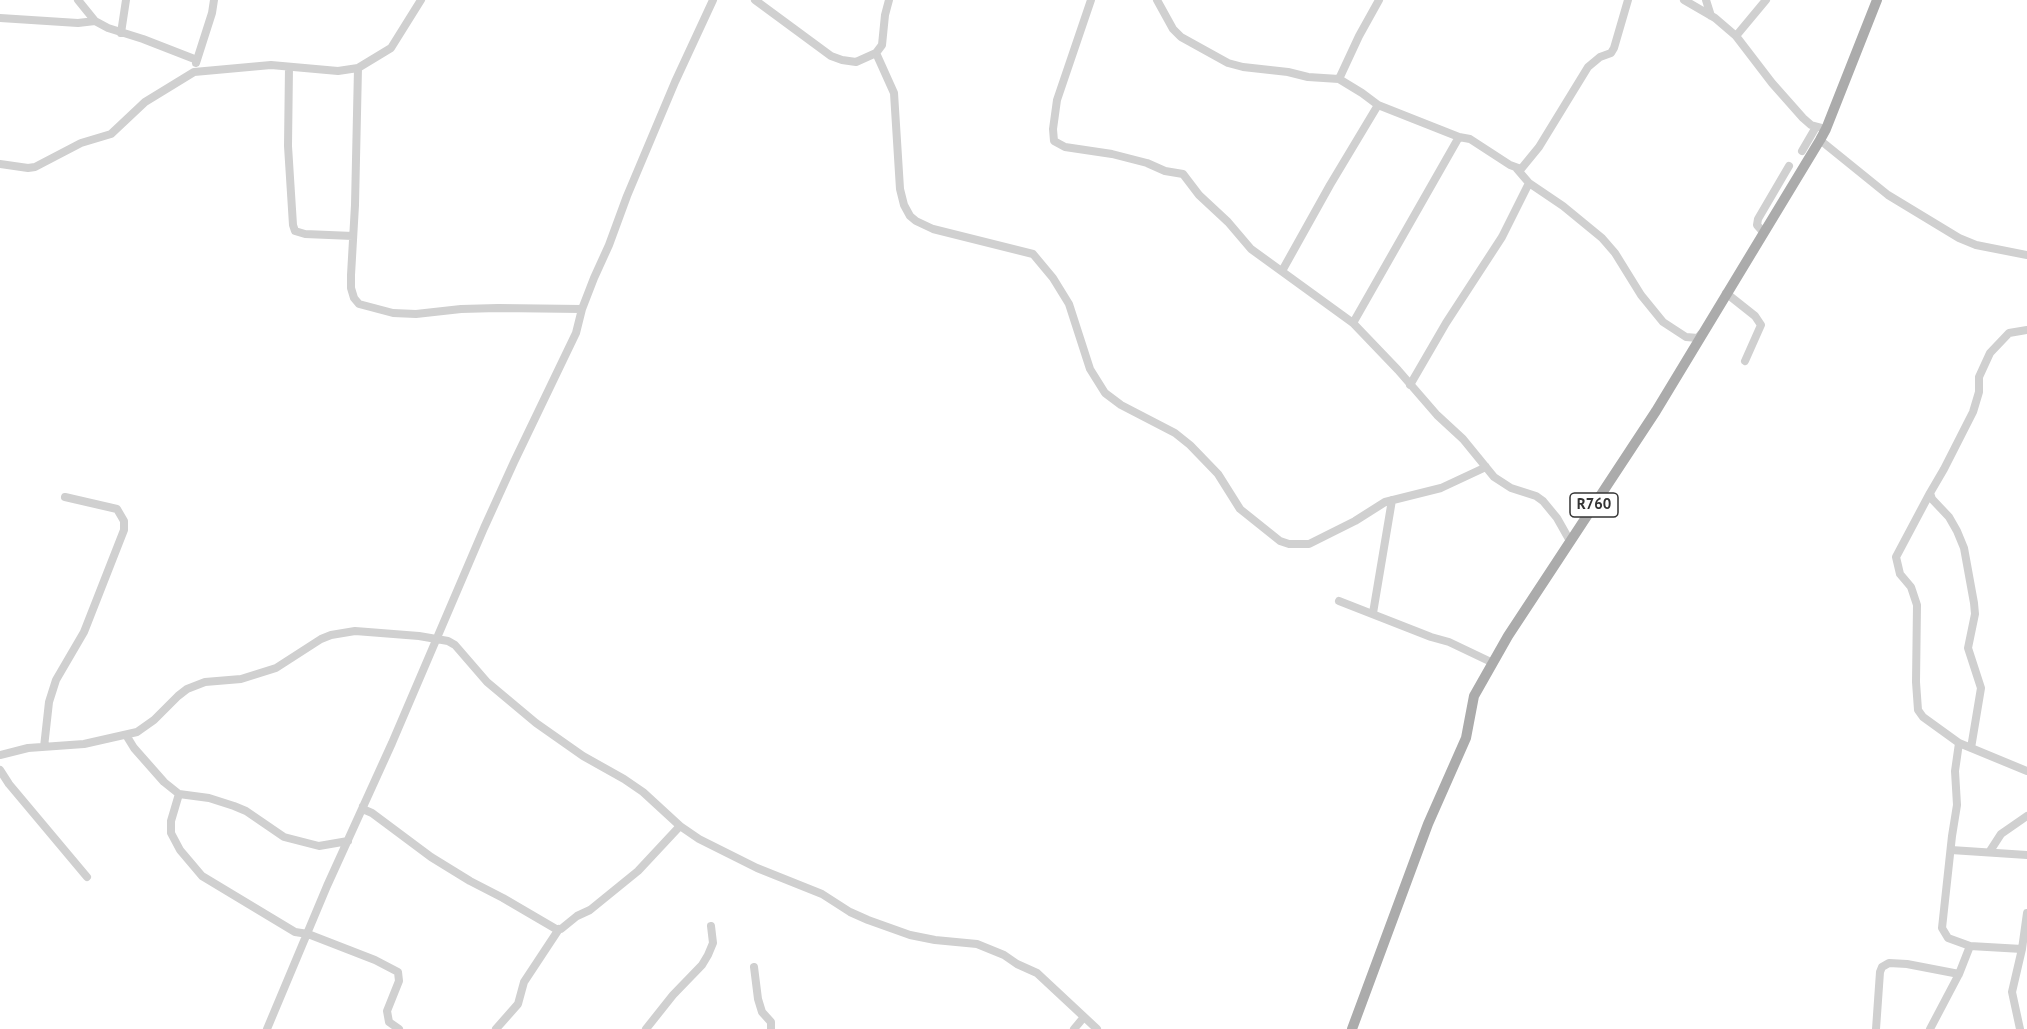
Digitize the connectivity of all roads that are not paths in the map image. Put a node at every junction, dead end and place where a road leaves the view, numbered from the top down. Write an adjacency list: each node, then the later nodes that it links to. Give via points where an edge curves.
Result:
1 (78, 0): 18 (street)
2 (126, 0): 19 (street)
3 (214, 0): 22 (street)
4 (421, 0): 24 (street, via 391,48)
5 (714, 0): 41 (street, via 675,82)
6 (755, 0): 21 (street, via 831,56 856,62)
7 (889, 0): 21 (street, via 882,45)
8 (1091, 0): 39 (street, via 1057,100 1054,141 1065,147 1112,154 1183,174 1251,249)
9 (1157, 0): 26 (street, via 1181,37 1228,63)
10 (1379, 0): 26 (street)
11 (1628, 0): 34 (street, via 1611,53 1588,67 1530,160)
12 (1684, 0): 16 (street)
13 (1706, 0): 16 (street)
14 (1766, 0): 20 (street)
15 (1877, 0): 28 (main road, R760)
16 (1711, 16): 20 (street)
17 (0, 18): 18 (street)
18 (95, 21): 19 (street)
19 (121, 33): 22 (street)
20 (1736, 36): 28 (street, via 1803,118)
21 (876, 53): 50 (street, via 894,93 900,189 910,216 933,229 1033,254 1070,304 1090,369 1105,393 1190,445 1218,474 1240,509 1280,541 1308,544)
22 (197, 60): 25 (street)
23 (289, 67): 24 (street, via 338,71); 25 (street); 37 (street, via 288,146 295,231)
24 (358, 68): 37 (street)
25 (194, 72): 32 (street, via 145,102 111,134 81,143 34,167)
26 (1339, 79): 27 (street)
27 (1378, 105): 29 (street); 39 (street)
28 (1821, 128): 30 (main road, R760); 31 (street)
29 (1459, 137): 34 (street, via 1470,139); 42 (street)
30 (1820, 140): 36 (main road, R760); 38 (street, via 1888,195 1959,238)
31 (1802, 151)
32 (0, 164)
33 (1789, 166): 36 (street, via 1758,219 1757,225)
34 (1518, 168): 35 (street)
35 (1529, 183): 44 (street, via 1602,238 1663,322 1691,339); 46 (street, via 1502,237)
36 (1764, 233): 40 (main road, R760)
37 (353, 236): 41 (street, via 351,288 359,304 393,314 489,308)
38 (2027, 255)
39 (1282, 271): 42 (street)
40 (1726, 293): 44 (main road, R760); 45 (street, via 1761,325)
41 (582, 309): 54 (street, via 576,333)
42 (1353, 323): 46 (street)
43 (2027, 330): 48 (street, via 2009,333 1990,353 1979,377 1973,412)
44 (1704, 332): 51 (main road, R760)
45 (1745, 361)
46 (1410, 385): 47 (street)
47 (1486, 467): 50 (street, via 1441,488); 51 (street, via 1503,484 1543,501)
48 (1929, 493): 57 (street, via 1898,553 1897,565 1917,605 1918,710); 59 (street, via 1949,517 1964,548 1974,603 1968,648 1981,688)
49 (65, 497): 58 (street, via 117,508 124,530 84,632 57,680 49,702)
50 (1392, 500): 53 (street)
51 (1570, 541): 55 (main road, R760)
52 (1339, 601): 53 (street)
53 (1373, 613): 55 (street)
54 (436, 638): 56 (street, via 355,631 331,635 276,668 187,689 154,720); 64 (street); 66 (street, via 455,645 487,682 536,723 583,756 624,778)
55 (1491, 662): 88 (main road, R760, via 1474,696 1466,738 1428,824)
56 (126, 735): 58 (street); 63 (street, via 164,782)
57 (1959, 743): 59 (street); 68 (street)
58 (44, 747): 60 (street)
59 (1971, 748): 62 (street)
60 (0, 755)
61 (0, 771): 71 (street)
62 (2027, 771)
63 (179, 794): 67 (street, via 234,806 284,837 320,846); 75 (street, via 171,827 174,841 187,860 207,880 286,927)
64 (363, 806): 67 (street); 74 (street, via 470,881)
65 (2027, 816): 69 (street, via 2001,834)
66 (681, 826): 74 (street, via 638,871 590,910); 80 (street, via 721,850 807,887 868,920 910,935 977,944 1004,955 1037,973)
67 (348, 841): 75 (street)
68 (1951, 850): 69 (street); 77 (street, via 1942,928 1948,938)
69 (1990, 851): 70 (street)
70 (2027, 855)
71 (87, 877)
72 (2027, 913): 76 (street)
73 (711, 926): 84 (street, via 713,943 708,956)
74 (559, 929): 83 (street, via 524,982 518,1004)
75 (308, 934): 81 (street); 82 (street, via 398,972 399,981 387,1011 389,1022)
76 (2024, 943): 77 (street); 91 (street, via 2012,992)
77 (1970, 946): 79 (street)
78 (754, 967): 85 (street, via 760,1006 771,1022)
79 (1959, 974): 89 (street, via 1907,964 1889,963 1882,967); 90 (street)
80 (1084, 1017): 86 (street); 87 (street)
81 (267, 1029)
82 (399, 1029)
83 (495, 1029)
84 (646, 1029)
85 (771, 1029)
86 (1074, 1029)
87 (1097, 1029)
88 (1352, 1029)
89 (1876, 1029)
90 (1930, 1029)
91 (2020, 1029)

